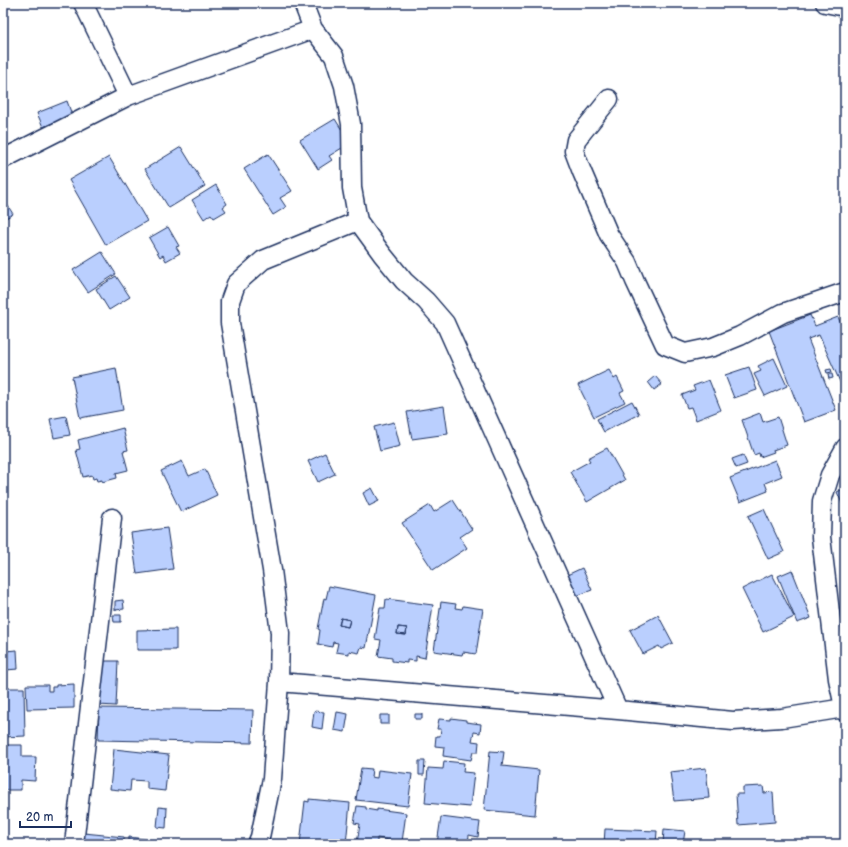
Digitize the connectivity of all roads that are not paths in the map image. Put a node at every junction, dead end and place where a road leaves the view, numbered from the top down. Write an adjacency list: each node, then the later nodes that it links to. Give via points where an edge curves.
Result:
1 (83, 3): 6 (street)
2 (303, 3): 5 (street)
3 (825, 3): 4 (street)
4 (845, 7)
5 (313, 29): 6 (street); 9 (street, via 334,56 344,86 351,124 352,188)
6 (128, 96): 8 (street)
7 (610, 99): 10 (street, via 576,140 574,151 609,235 627,262 665,345 685,353 713,347 783,313)
8 (3, 159)
9 (358, 221): 13 (street, via 263,260 236,284 230,301 230,323 272,570 280,633); 14 (street, via 404,281 445,323)
10 (845, 292)
11 (845, 448): 15 (street, via 830,475 822,500 821,536)
12 (112, 518): 16 (street)
13 (279, 682): 14 (street); 17 (street, via 272,779)
14 (618, 710): 15 (street, via 733,721)
15 (844, 710)
16 (74, 844)
17 (257, 844)

